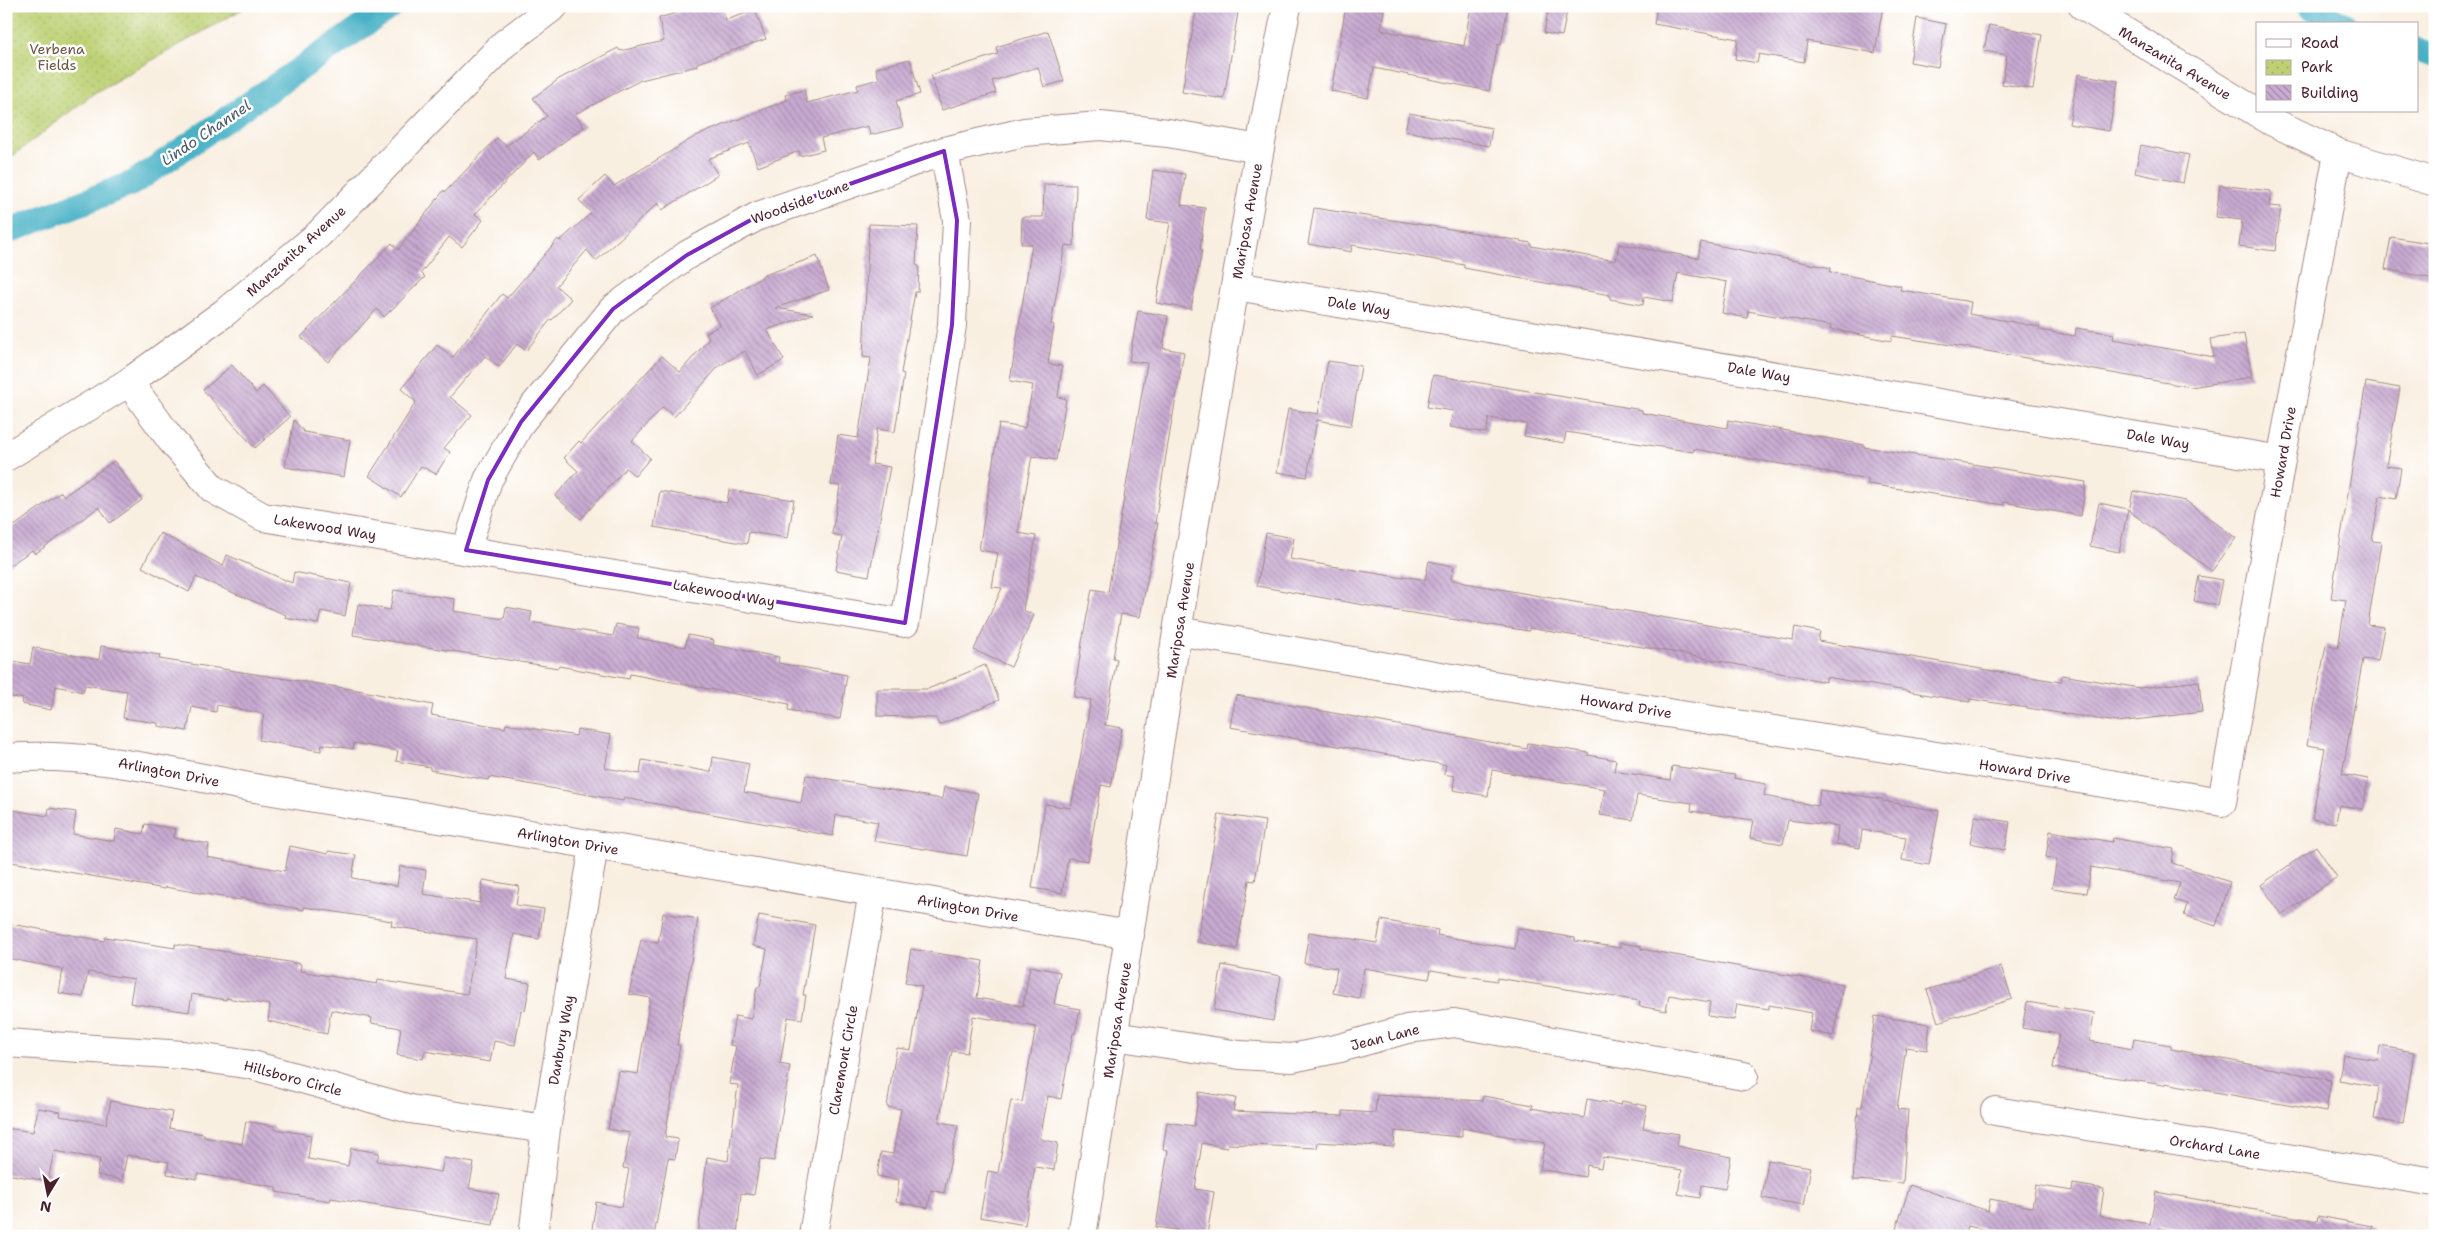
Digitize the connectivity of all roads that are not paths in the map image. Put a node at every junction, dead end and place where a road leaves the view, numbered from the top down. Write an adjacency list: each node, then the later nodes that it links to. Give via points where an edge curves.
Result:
1 (554, 6): 11 (street, Manzanita Avenue, via 504,44 318,235 224,313)
2 (1286, 6): 6 (street, Mariposa Avenue)
3 (2083, 6): 4 (street, Manzanita Avenue)
4 (2256, 111)
5 (2258, 112): 8 (street, Manzanita Avenue)
6 (1259, 149): 7 (street, Woodside Lane, via 1168,133 1100,126 1024,132); 10 (street, Mariposa Avenue)
7 (944, 151): 14 (street, Woodside Lane, via 758,216 687,255 613,309 521,422 488,480); 14 (street, Lakewood Way, via 957,220 952,325 905,623)
8 (2338, 153): 9 (street, Manzanita Avenue); 13 (street, Howard Drive)
9 (2435, 182)
10 (1236, 286): 13 (street, Dale Way); 15 (street, Mariposa Avenue)
11 (129, 382): 12 (street, Manzanita Avenue); 14 (street, Lakewood Way, via 171,440 212,488 263,517)
12 (6, 457)
13 (2281, 460): 15 (street, Howard Drive, via 2222,802)
14 (466, 550)
15 (1177, 632): 19 (street, Mariposa Avenue)
16 (6, 758): 17 (street, Arlington Drive, via 42,755 115,761)
17 (594, 846): 18 (street, Arlington Drive); 24 (street, Danbury Way)
18 (873, 892): 19 (street, Arlington Drive); 26 (street, Claremont Circle)
19 (1130, 935): 20 (street, Mariposa Avenue)
20 (1114, 1036): 22 (street, Jean Lane, via 1240,1055 1292,1058 1406,1029 1454,1023); 28 (street, Mariposa Avenue)
21 (6, 1043): 24 (street, Hillsboro Circle, via 183,1055 252,1065 410,1109)
22 (1744, 1076)
23 (1995, 1112): 25 (street, Orchard Lane)
24 (546, 1129): 27 (street, Danbury Way)
25 (2435, 1182)
26 (814, 1229)
27 (533, 1236)
28 (1082, 1236)

